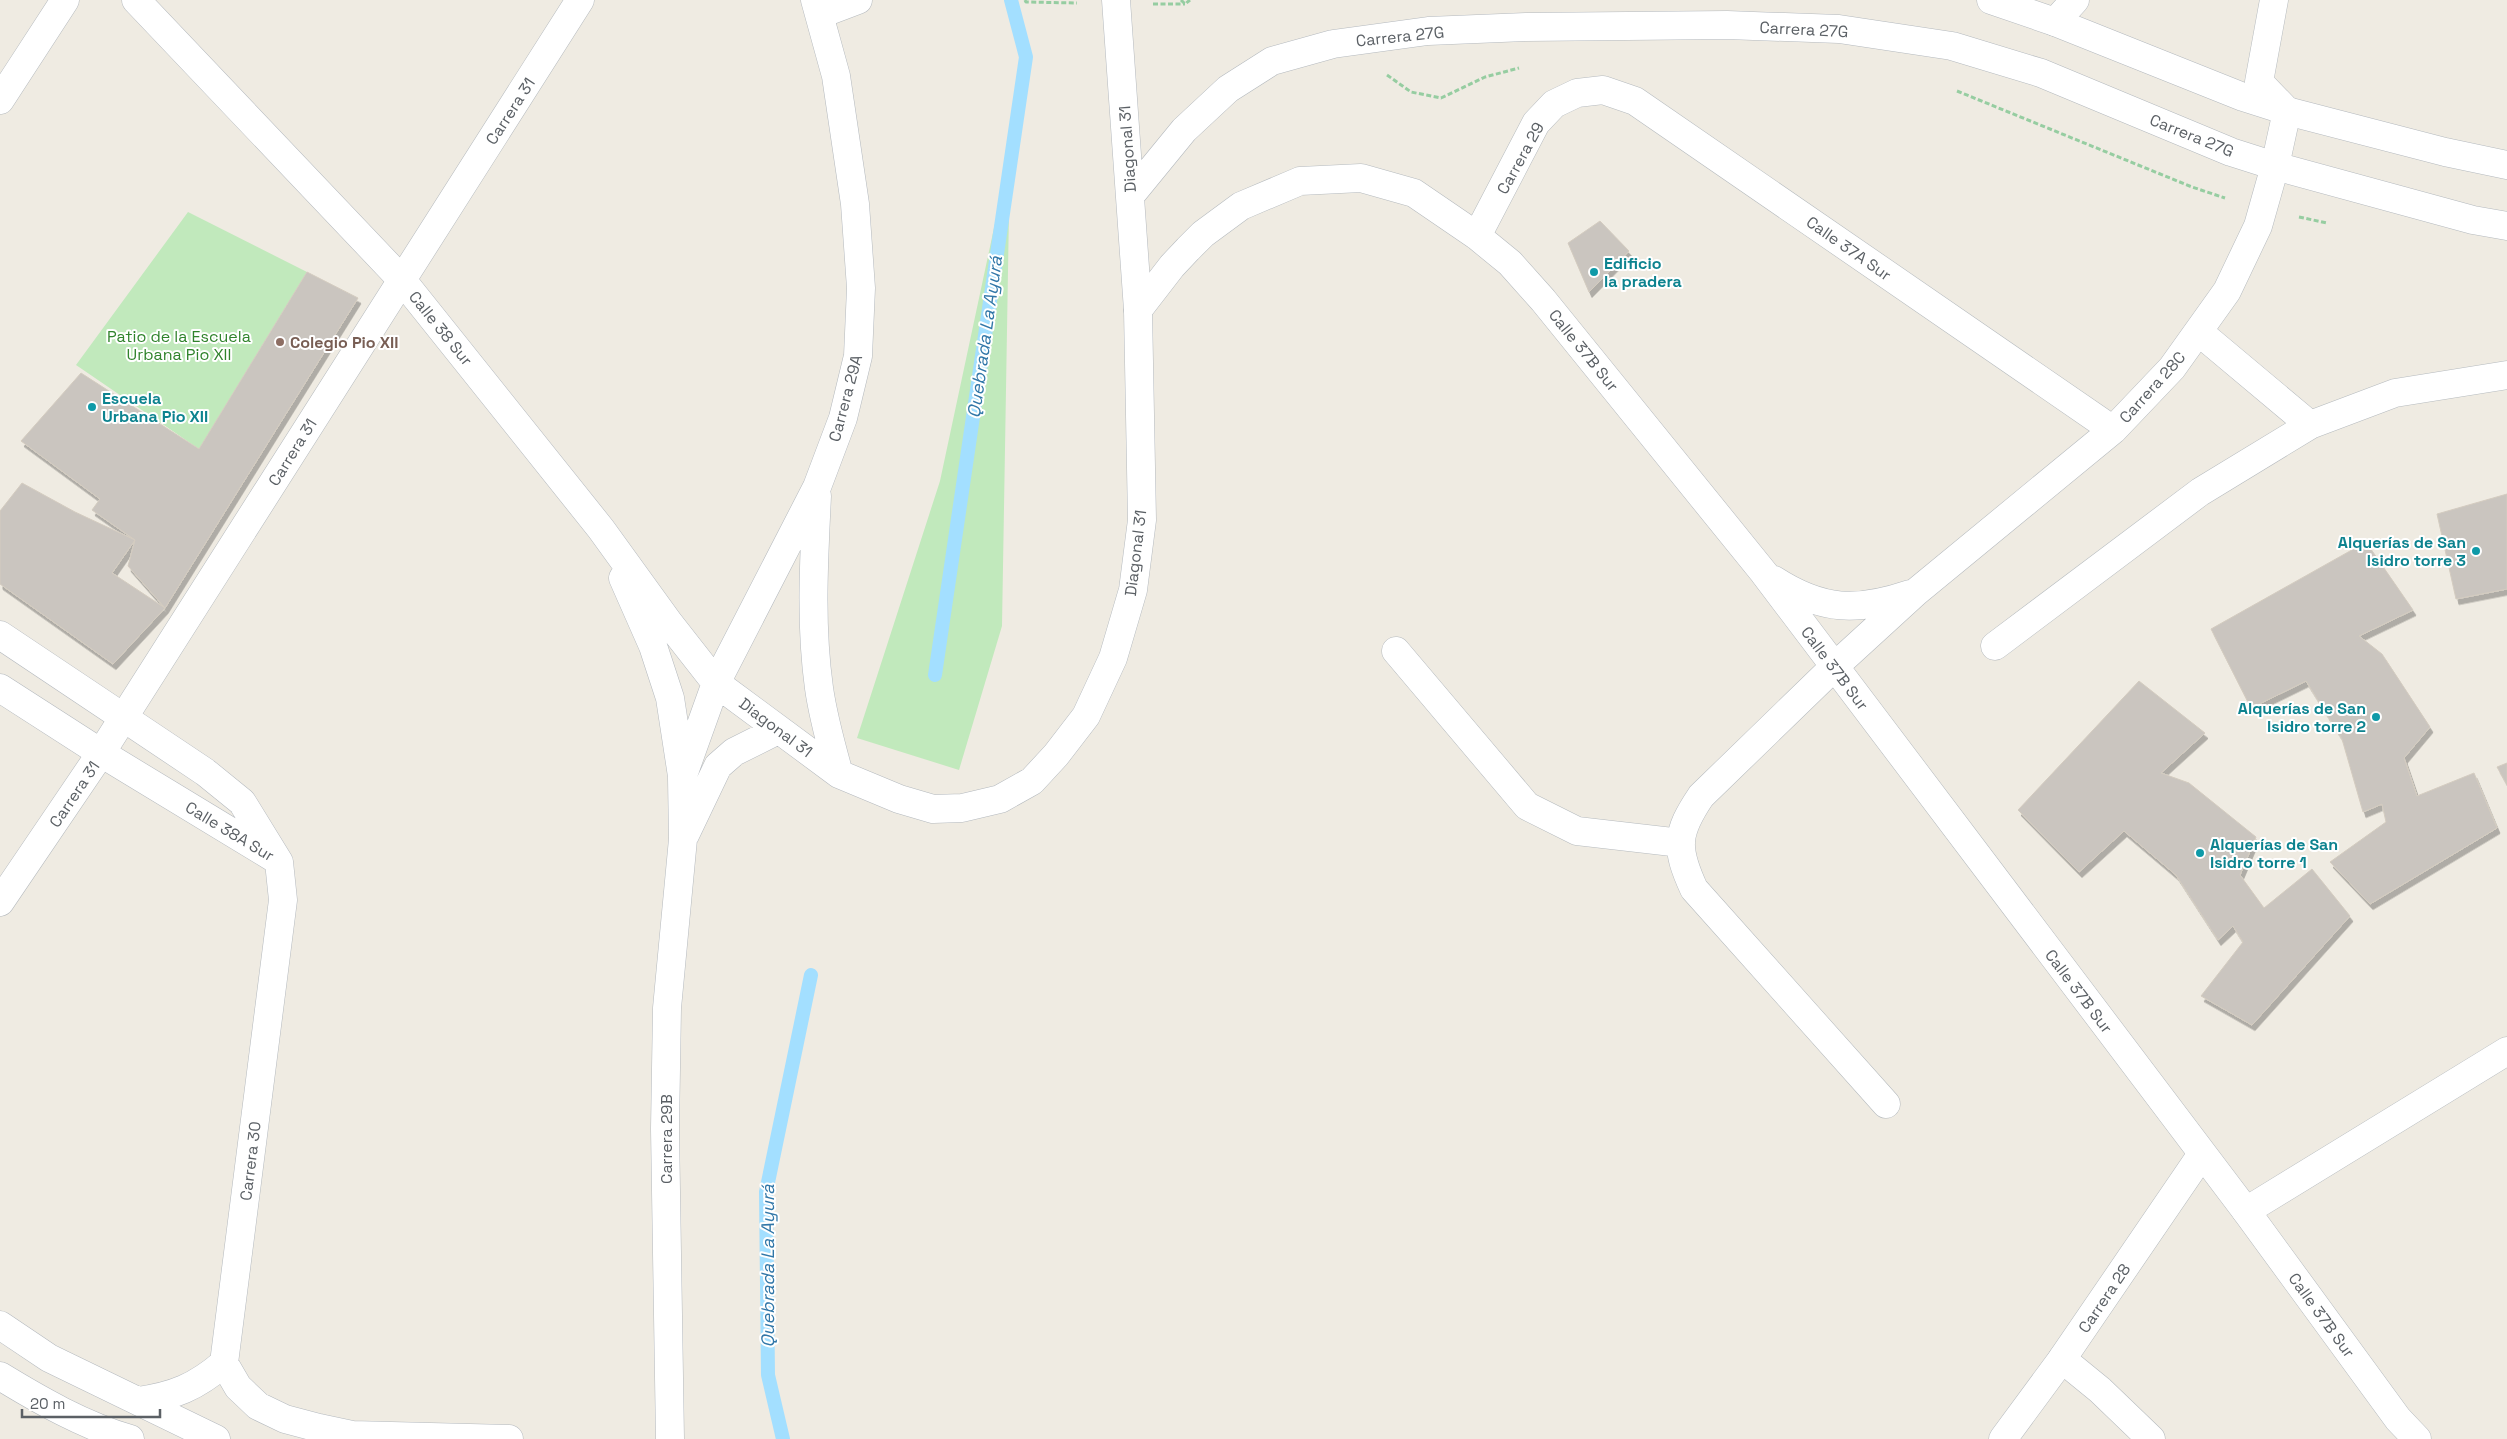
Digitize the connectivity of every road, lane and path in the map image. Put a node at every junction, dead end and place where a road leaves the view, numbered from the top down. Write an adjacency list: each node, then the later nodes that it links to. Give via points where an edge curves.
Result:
1 (65, 0): 14 (street)
2 (136, 0): 21 (street, Calle 38 Sur)
3 (580, 0): 21 (street, Carrera 31)
4 (858, 0): 11 (street)
5 (1116, 0): 18 (street, Diagonal 31)
6 (1181, 0): 7 (path, via 1185,4)
7 (1190, 0)
8 (1991, 0): 12 (street)
9 (2074, 0): 12 (street)
10 (2274, 0): 15 (street, via 2259,82)
11 (818, 7): 27 (street, Carrera 29A, via 838,86 855,204 861,288 858,356 843,418)
12 (2055, 22): 15 (street, via 2243,97)
13 (1577, 93): 20 (street, Carrera 29, via 1554,104 1536,123); 26 (street, Calle 37A Sur, via 1602,90 1635,101)
14 (0, 100)
15 (2287, 111): 16 (street); 17 (street, Carrera 28C)
16 (2507, 165)
17 (2275, 166): 18 (street, Carrera 27G, via 2231,152 2041,73 1952,46 1839,29 1727,25 1526,27 1409,33 1333,44 1272,61 1228,89 1184,130); 19 (street, Carrera 27G, via 2473,220); 23 (street, Carrera 28C, via 2254,234 2227,291)
18 (1130, 196): 22 (street, Diagonal 31)
19 (2507, 226)
20 (1477, 236): 22 (street, Calle 37B Sur, via 1414,193 1361,178 1300,181 1241,206 1203,234 1172,266); 29 (street, Calle 37B Sur, via 1510,263 1543,300)
21 (402, 280): 28 (street, Calle 38 Sur); 37 (street, Carrera 31)
22 (1138, 310): 40 (street, Diagonal 31, via 1142,520 1134,590 1113,658 1086,716 1032,781 1000,800 962,808 933,809 899,800)
23 (2199, 332): 25 (street); 26 (street, Carrera 28C, via 2172,368)
24 (2507, 375): 25 (street, via 2395,393)
25 (2310, 425): 32 (street, via 2200,492)
26 (2113, 430): 30 (street, Carrera 28C)
27 (817, 486): 35 (street, Carrera 29A); 40 (street, via 813,577 817,673)
28 (601, 529): 35 (street, Calle 38 Sur); 41 (street, via 653,646 667,688)
29 (1764, 573): 30 (street, Carrera 28C, via 1792,591 1828,604 1852,607 1882,604); 34 (street, Calle 37B Sur)
30 (1916, 592): 34 (street, Carrera 28C)
31 (0, 634): 37 (street, Calle 38A Sur)
32 (1995, 646)
33 (1396, 651): 43 (street, via 1527,806 1577,831)
34 (1834, 667): 43 (street, Carrera 28C, via 1701,796 1685,819); 48 (street, Calle 37B Sur)
35 (716, 682): 38 (street, Diagonal 31); 41 (street, Carrera 29B)
36 (0, 688): 39 (street, Calle 38A Sur)
37 (123, 718): 39 (street, Carrera 31); 44 (street, Calle 38A Sur, via 205,772 242,802)
38 (778, 730): 40 (street, Diagonal 31); 42 (street, Carrera 29B, via 734,752 718,766)
39 (101, 753): 44 (street, Calle 38A Sur); 45 (street, Carrera 31)
40 (838, 774)
41 (682, 778): 42 (street, Carrera 29B)
42 (683, 839): 59 (street, Carrera 29B, via 667,1008 665,1129)
43 (1681, 843): 47 (street, Carrera 28C, via 1684,866 1694,889)
44 (279, 862): 52 (street, Carrera 30, via 283,900)
45 (0, 902)
46 (2507, 1051): 49 (street)
47 (1886, 1104)
48 (2202, 1154): 49 (street, Calle 37B Sur); 51 (street, Carrera 28)
49 (2246, 1211): 62 (street, Calle 37B Sur, via 2398,1418)
50 (0, 1325): 54 (street, via 49,1358)
51 (2062, 1359): 60 (street, Carrera 28); 61 (street)
52 (224, 1363): 54 (street, via 206,1379 185,1390 162,1398); 56 (street, via 238,1387 258,1406 285,1418)
53 (0, 1376): 57 (street, via 51,1407)
54 (138, 1401): 55 (street)
55 (200, 1435)
56 (352, 1437): 58 (street)
57 (130, 1439)
58 (509, 1439)
59 (670, 1439)
60 (2003, 1439)
61 (2151, 1439)
62 (2417, 1439)

